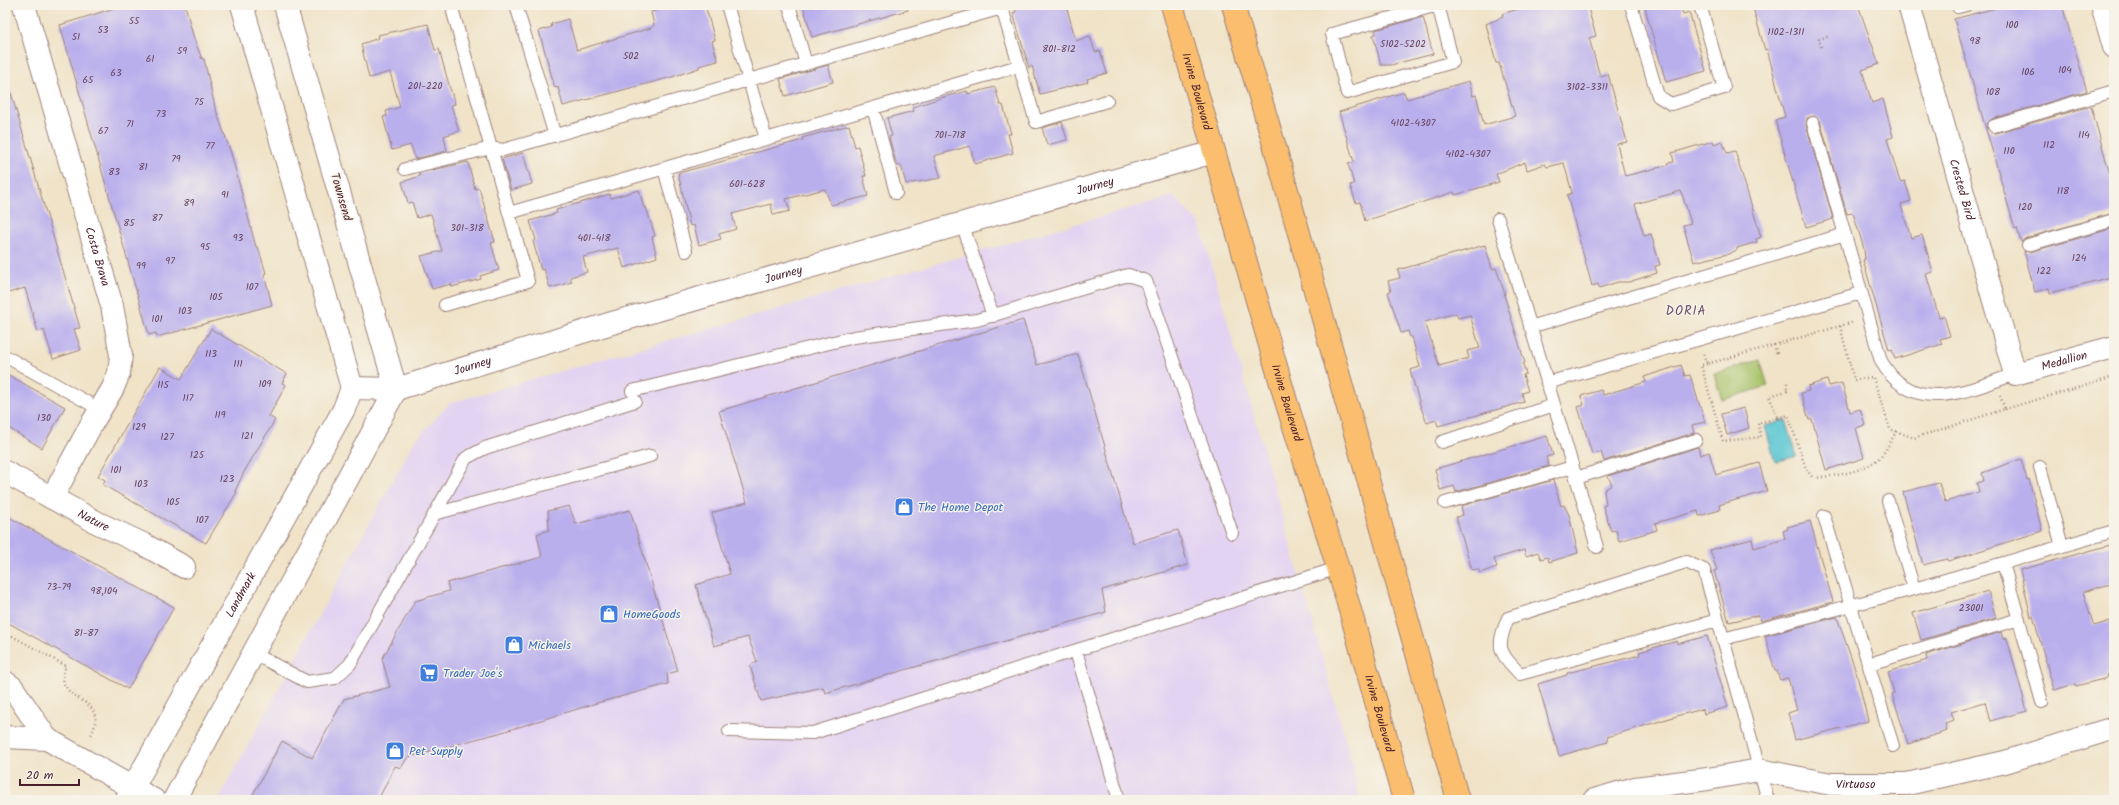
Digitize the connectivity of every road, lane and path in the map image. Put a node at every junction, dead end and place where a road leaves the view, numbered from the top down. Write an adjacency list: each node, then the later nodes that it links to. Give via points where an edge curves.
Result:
1 (24, 5): 60 (street, Costa Brava, via 113,313 121,354 120,367 113,388)
2 (242, 5): 56 (street)
3 (285, 5): 57 (street, Townsend)
4 (516, 5): 27 (lane)
5 (727, 5): 21 (lane)
6 (789, 5): 19 (lane)
7 (1172, 5): 30 (main road, Irvine Boulevard)
8 (1233, 5): 104 (main road)
9 (1438, 5): 9 (lane, via 1332,34 1347,93 1453,62)
10 (1630, 5): 11 (lane, via 1658,96 1671,104 1724,88)
11 (1700, 5)
12 (1909, 5): 52 (street, Crested Bird)
13 (2102, 5): 18 (street)
14 (1002, 6): 19 (lane); 20 (lane)
15 (453, 12): 29 (lane)
16 (1830, 36): 17 (path, via 1819,39)
17 (1821, 47)
18 (2114, 47)
19 (806, 64): 21 (lane)
20 (1019, 66): 23 (lane, via 1036,122); 24 (lane)
21 (749, 80): 27 (lane); 28 (lane)
22 (2114, 91): 26 (lane)
23 (1107, 101)
24 (873, 108): 28 (lane); 33 (lane)
25 (1813, 123): 38 (lane)
26 (1994, 126)
27 (554, 136): 29 (lane, via 503,150)
28 (766, 139): 31 (lane)
29 (491, 148): 32 (lane); 34 (lane)
30 (1214, 152): 37 (street, Journey); 80 (main road, Irvine Boulevard, via 1286,401)
31 (664, 168): 34 (lane); 40 (lane)
32 (405, 169)
33 (896, 193)
34 (509, 213): 42 (lane, via 528,281)
35 (1498, 219): 45 (lane)
36 (2114, 220): 39 (lane)
37 (962, 223): 43 (lane); 57 (street, Journey, via 612,323)
38 (1845, 234): 41 (lane); 45 (lane)
39 (2028, 245)
40 (686, 252)
41 (1861, 293): 52 (lane, via 1881,361 1895,381 1906,389 1935,396 1955,393); 55 (lane)
42 (445, 305)
43 (993, 316): 72 (lane, via 854,337 633,396 485,448 466,458); 75 (lane, via 1128,275 1146,281)
44 (1855, 318): 46 (path, via 1858,321)
45 (1530, 327): 55 (lane)
46 (1774, 345): 49 (path); 51 (path)
47 (2114, 346): 52 (street, Medallion)
48 (1703, 353): 51 (path)
49 (1777, 354)
50 (5, 356): 60 (lane)
51 (1707, 364): 61 (path, via 1701,365 1723,442 1761,436 1758,423)
52 (2015, 374)
53 (2114, 377): 59 (path)
54 (1787, 381): 61 (path, via 1787,391 1769,396)
55 (1547, 383): 58 (lane)
56 (352, 388): 57 (street, Journey); 99 (street, Landmark, via 344,409)
57 (396, 389): 88 (street)
58 (1554, 405): 64 (lane); 68 (lane)
59 (2005, 409)
60 (101, 410): 69 (street, Costa Brava)
61 (1778, 418): 62 (path, via 1788,415 1806,469 1812,478 1832,476 1864,467 1879,458)
62 (1896, 432)
63 (1696, 440): 68 (lane)
64 (1442, 442)
65 (650, 456): 72 (lane)
66 (2040, 467): 76 (lane)
67 (5, 472): 69 (street, Nature)
68 (1574, 473): 71 (lane); 77 (lane)
69 (52, 498): 79 (street, Nature)
70 (1888, 501): 81 (lane)
71 (1445, 503)
72 (434, 514): 88 (lane, via 350,664 335,678 307,682)
73 (1824, 516): 82 (lane)
74 (2114, 531): 76 (lane)
75 (1232, 533)
76 (2062, 546): 78 (lane)
77 (1597, 547)
78 (2003, 563): 81 (lane); 83 (lane)
79 (184, 567)
80 (1338, 568): 87 (lane); 103 (main road, Irvine Boulevard)
81 (1914, 589): 82 (lane)
82 (1852, 605): 86 (lane); 89 (lane)
83 (2018, 619): 89 (lane); 91 (lane)
84 (1718, 620): 84 (lane, via 1520,674 1504,657 1500,638 1508,618 1686,562 1704,570); 86 (lane)
85 (5, 632): 94 (path, via 66,666 62,680 64,687 90,706 96,715 95,728)
86 (1723, 639): 98 (lane)
87 (1076, 651): 93 (lane, via 813,733); 102 (lane)
88 (253, 653): 101 (street)
89 (1869, 664): 97 (lane)
90 (5, 682): 96 (street, via 12,687)
91 (2042, 702)
92 (2114, 728): 98 (street, Virtuoso, via 2005,762 1907,784 1831,784)
93 (729, 732)
94 (91, 735)
95 (5, 738): 96 (street)
96 (47, 739): 99 (street)
97 (1893, 746)
98 (1759, 770): 105 (street, Virtuoso, via 1708,780 1635,788); 106 (lane)
99 (130, 794): 100 (street)
100 (154, 800)
101 (174, 800)
102 (1119, 800)
103 (1404, 800)
104 (1458, 800)
105 (1594, 800)
106 (1768, 800)

